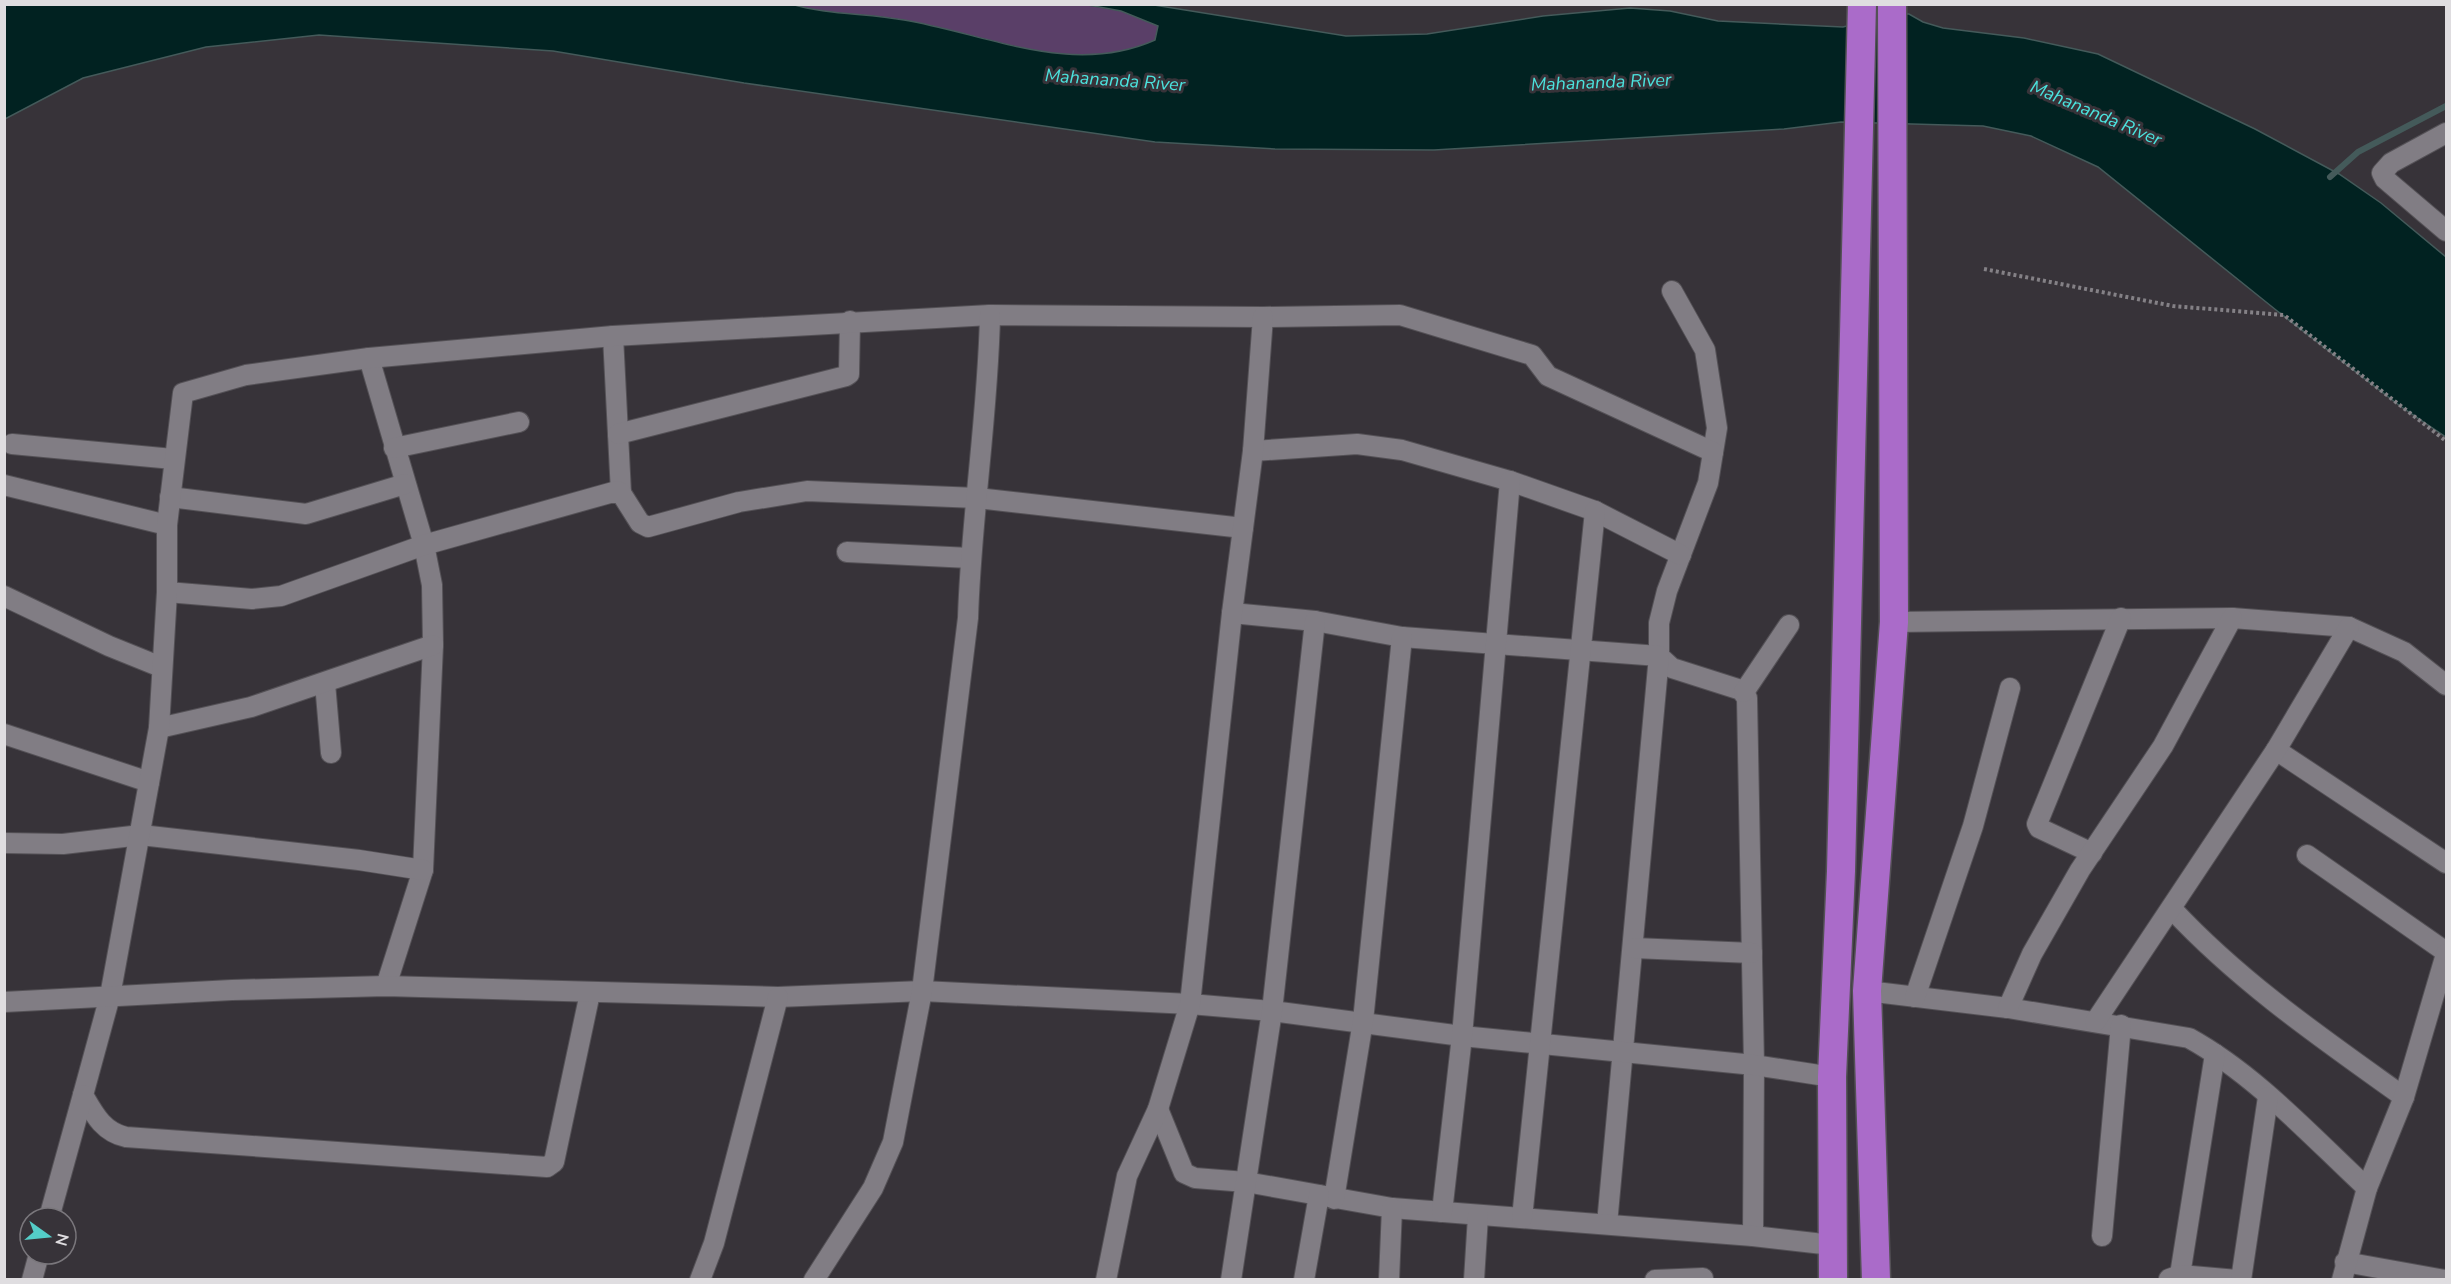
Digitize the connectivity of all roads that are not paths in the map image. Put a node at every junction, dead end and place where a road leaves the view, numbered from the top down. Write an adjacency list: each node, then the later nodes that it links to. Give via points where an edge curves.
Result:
1 (1862, 4): 84 (highway, via 1841,871)
2 (1892, 4): 37 (highway)
3 (2446, 133): 4 (street, via 2391,163 2382,173)
4 (2446, 231)
5 (1672, 291): 16 (street, via 1705,350 1717,428)
6 (990, 315): 7 (street); 8 (street); 23 (street)
7 (1263, 317): 15 (street); 16 (street, via 1409,317 1532,356 1548,376)
8 (850, 321): 9 (street); 12 (street, via 846,376)
9 (613, 336): 10 (street); 12 (street)
10 (369, 358): 14 (street); 17 (street, via 246,375 186,392 182,395)
11 (519, 422): 14 (street)
12 (618, 434): 21 (street)
13 (12, 444): 17 (street)
14 (394, 448): 19 (street)
15 (1253, 451): 18 (street, via 1357,444 1402,450); 26 (street)
16 (1713, 452): 29 (street, via 1708,483)
17 (173, 459): 22 (street)
18 (1510, 481): 24 (street); 41 (street)
19 (405, 484): 22 (street, via 306,514); 27 (street)
20 (4, 485): 25 (street)
21 (621, 492): 23 (street, via 640,523 648,527 740,502 807,491); 27 (street)
22 (170, 497): 25 (street)
23 (977, 498): 26 (street); 30 (street)
24 (1595, 512): 29 (street); 43 (street)
25 (167, 525): 31 (street)
26 (1243, 528): 33 (street)
27 (424, 545): 31 (street, via 281,596 252,598); 42 (street, via 432,585)
28 (846, 552): 30 (street)
29 (1681, 555): 44 (street, via 1659,623)
30 (970, 558): 66 (street, via 968,618)
31 (167, 592): 45 (street)
32 (4, 596): 45 (street)
33 (1232, 613): 36 (street); 73 (street)
34 (2121, 618): 35 (street); 37 (street); 57 (street, via 2037,824)
35 (2232, 618): 39 (street); 57 (street, via 2163,746)
36 (1315, 621): 40 (street); 75 (street)
37 (1893, 622): 67 (highway)
38 (1790, 625): 49 (street)
39 (2349, 627): 47 (street, via 2404,652); 52 (street)
40 (1402, 637): 41 (street); 76 (street)
41 (1496, 643): 43 (street); 79 (street)
42 (433, 645): 46 (street); 60 (street)
43 (1583, 648): 44 (street); 80 (street)
44 (1659, 656): 49 (street, via 1672,668); 62 (street)
45 (161, 667): 50 (street)
46 (325, 683): 50 (street, via 251,707); 53 (street)
47 (2446, 686)
48 (2010, 688): 71 (street, via 1973,826)
49 (1744, 692): 63 (street)
50 (159, 728): 54 (street)
51 (4, 734): 54 (street)
52 (2276, 750): 59 (street); 61 (street)
53 (331, 753)
54 (149, 782): 55 (street)
55 (141, 835): 56 (street, via 63,844); 60 (street); 69 (street)
56 (4, 843)
57 (2092, 853): 74 (street, via 2032,954)
58 (2307, 855): 64 (street)
59 (2446, 863)
60 (423, 870): 65 (street)
61 (2172, 909): 77 (street); 87 (street, via 2208,948 2266,998)
62 (1634, 948): 63 (street); 81 (street)
63 (1752, 953): 83 (street)
64 (2446, 953): 87 (street)
65 (386, 986): 68 (street); 69 (street)
66 (922, 991): 70 (street); 73 (street); 105 (street, via 886,1164)
67 (1867, 991): 71 (street); 113 (highway)
68 (590, 993): 70 (street); 85 (street, via 554,1162 548,1167 126,1137 116,1135 98,1121)
69 (110, 996): 72 (street); 85 (street)
70 (778, 997): 104 (street, via 714,1243)
71 (1915, 997): 74 (street)
72 (4, 1002)
73 (1190, 1004): 75 (street); 88 (street)
74 (2008, 1008): 77 (street)
75 (1272, 1011): 76 (street); 89 (street)
76 (1363, 1021): 79 (street); 91 (street)
77 (2095, 1022): 78 (street)
78 (2121, 1025): 82 (street, via 2189,1038); 99 (street)
79 (1462, 1036): 80 (street); 94 (street)
80 (1542, 1043): 81 (street); 96 (street)
81 (1624, 1051): 83 (street); 97 (street)
82 (2215, 1054): 86 (street); 102 (street)
83 (1754, 1065): 84 (street); 98 (street)
84 (1832, 1077): 100 (highway)
85 (83, 1095): 92 (street)
86 (2268, 1096): 90 (street); 114 (street)
87 (2404, 1097): 90 (street)
88 (1158, 1109): 89 (street, via 1184,1173 1195,1178); 106 (street, via 1127,1176)
89 (1246, 1182): 91 (street); 107 (street)
90 (2367, 1188): 101 (street)
91 (1326, 1197): 93 (street); 108 (street)
92 (52, 1206)
93 (1392, 1208): 94 (street); 109 (street)
94 (1442, 1212): 95 (street)
95 (1478, 1216): 96 (street); 110 (street)
96 (1522, 1218): 97 (street)
97 (1607, 1224): 98 (street)
98 (1753, 1236): 100 (street)
99 (2102, 1236)
100 (1832, 1245): 112 (highway)
101 (2343, 1271): 115 (street)
102 (2174, 1277): 114 (street)
103 (1703, 1278): 111 (street)
104 (700, 1280)
105 (814, 1280)
106 (1106, 1280)
107 (1231, 1280)
108 (1304, 1280)
109 (1389, 1280)
110 (1474, 1280)
111 (1655, 1280)
112 (1833, 1280)
113 (1876, 1280)
114 (2239, 1280)
115 (2445, 1280)

